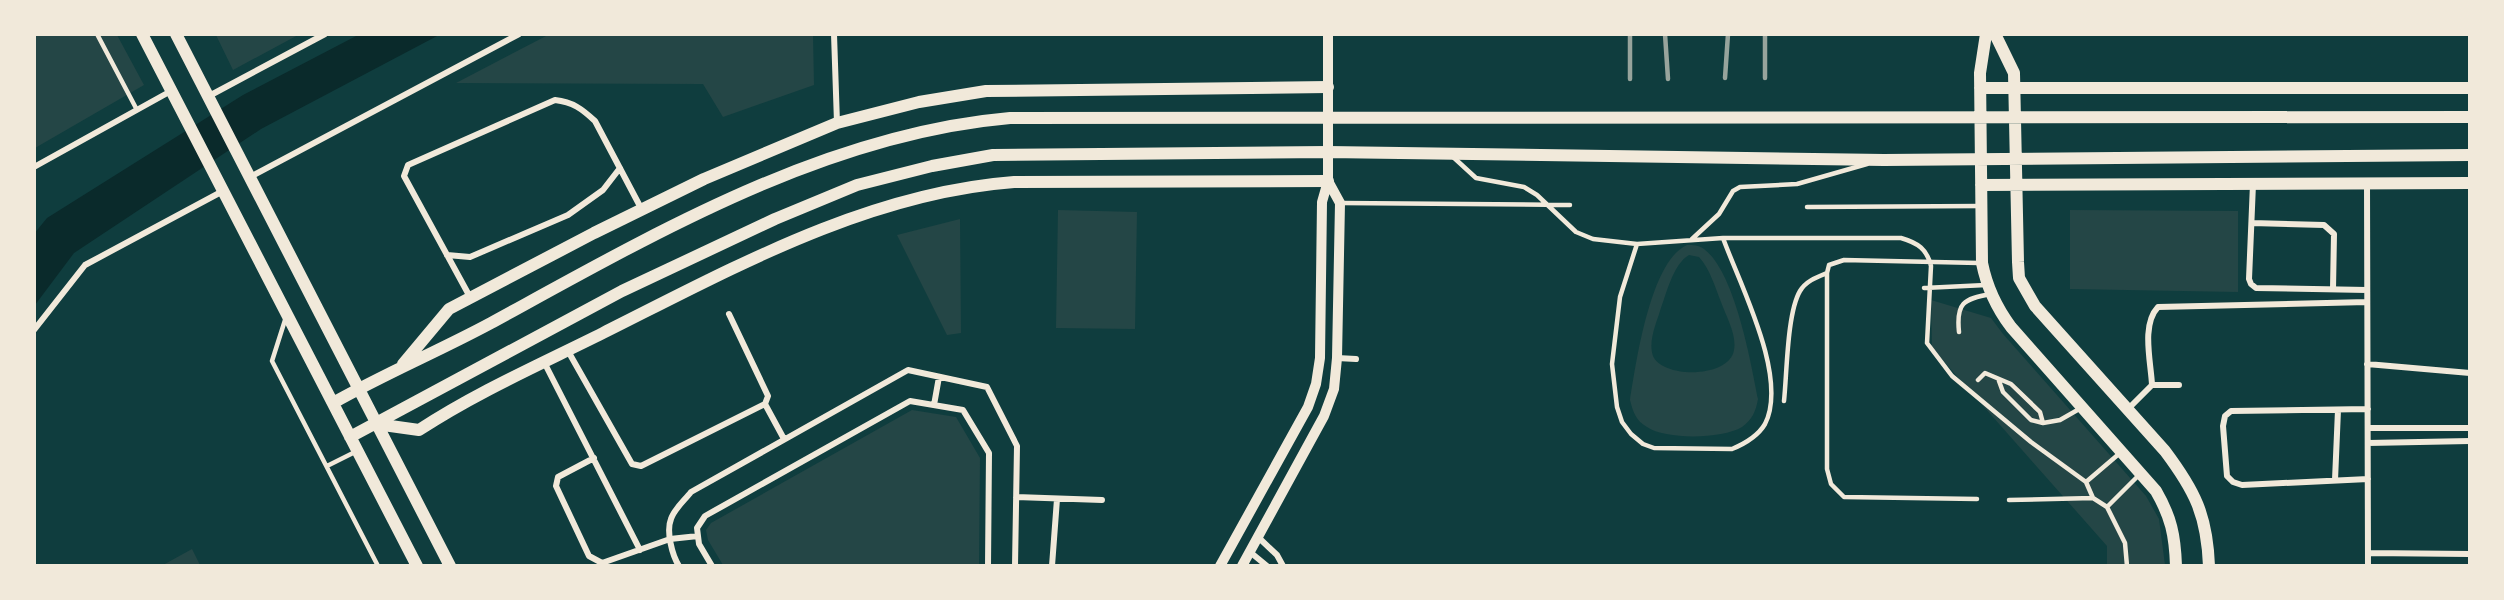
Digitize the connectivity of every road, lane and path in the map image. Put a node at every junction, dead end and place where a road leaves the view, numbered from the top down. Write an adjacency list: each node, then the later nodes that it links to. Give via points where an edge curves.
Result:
1 (97, 34): 16 (lane)
2 (142, 34): 14 (main road)
3 (177, 34): 15 (main road)
4 (325, 34): 15 (street)
5 (519, 34): 24 (street)
6 (834, 34): 18 (street)
7 (1328, 34): 10 (street)
8 (1986, 34): 11 (main road)
9 (1995, 34): 12 (main road, via 2014,73)
10 (1328, 87): 18 (main road, via 997,90 919,102); 25 (street)
11 (1980, 88): 12 (main road); 28 (main road)
12 (2014, 88): 13 (main road); 30 (main road)
13 (2469, 88)
14 (171, 91): 16 (street); 31 (main road)
15 (212, 101): 24 (main road)
16 (137, 110): 22 (street)
17 (2469, 117): 59 (main road, via 1010,118 946,127 846,152 717,206)
18 (837, 123): 36 (main road, via 751,158)
19 (1449, 154): 21 (main road); 40 (lane, via 1476,178 1524,187 1576,232 1593,239); 76 (main road, via 1012,154 932,166 857,185 775,219 622,291)
20 (2469, 155): 21 (main road)
21 (1884, 160): 39 (lane, via 1797,184 1740,187)
22 (34, 167)
23 (620, 168): 36 (street); 41 (street, via 603,190 568,215 470,258); 41 (street, via 595,121 569,102 555,100 408,165 404,176)
24 (250, 177): 66 (main road)
25 (1328, 181): 32 (street); 54 (main road, via 1014,182 938,194 866,212 786,245); 114 (street, via 1322,202 1320,358 1316,384 1308,407)
26 (2367, 183): 27 (main road); 29 (main road); 47 (street)
27 (2469, 183)
28 (1981, 184): 30 (main road); 34 (main road)
29 (2253, 184): 30 (main road); 37 (street)
30 (2015, 185): 73 (main road, via 2019,278 2028,296)
31 (223, 191): 50 (main road); 52 (street, via 85,265)
32 (1340, 203): 33 (lane); 55 (street)
33 (1570, 205)
34 (1981, 206): 35 (lane); 42 (main road)
35 (1807, 207)
36 (642, 210): 48 (main road)
37 (2252, 224): 46 (street, via 2330,228 2334,234); 46 (street, via 2251,284 2256,288)
38 (1723, 238): 39 (lane); 40 (lane, via 1763,336 1771,392 1765,424 1732,449 1654,448 1643,444 1622,422 1612,364 1620,297); 90 (lane, via 1901,238 1922,247 1931,266 1927,343 1952,376)
39 (1691, 240): 40 (lane)
40 (1637, 244)
41 (447, 255): 48 (street)
42 (1982, 263): 43 (lane, via 1844,260 1829,265); 45 (main road)
43 (1827, 273): 67 (lane, via 1812,279 1801,290 1794,309); 94 (lane, via 1830,484 1845,497)
44 (1924, 288): 45 (lane)
45 (1989, 289): 53 (lane, via 1962,303 1958,311); 71 (main road, via 2011,327)
46 (2333, 289): 47 (street)
47 (2367, 290): 49 (street)
48 (470, 297): 59 (main road, via 449,309)
49 (2367, 302): 58 (street); 64 (street, via 2158,308 2149,326)
50 (287, 313): 68 (main road); 86 (lane, via 272,361)
51 (729, 314): 69 (street, via 768,396)
52 (34, 330)
53 (1959, 332)
54 (567, 351): 57 (main road); 69 (street, via 632,464 641,466)
55 (1337, 358): 56 (street); 99 (street, via 1335,389 1324,416)
56 (1356, 360)
57 (543, 362): 76 (main road, via 419,430); 85 (street)
58 (2367, 364): 60 (street); 72 (street)
59 (400, 368): 66 (main road)
60 (2469, 373)
61 (939, 377): 70 (street); 80 (street, via 908,370); 91 (street, via 987,387 1017,446)
62 (1978, 380): 63 (lane, via 1989,373)
63 (2000, 381): 75 (lane, via 2011,384 2040,412); 75 (lane, via 2003,392 2031,420)
64 (2152, 385): 65 (street); 73 (street)
65 (2179, 385)
66 (358, 388): 68 (main road); 76 (main road)
67 (1784, 401)
68 (333, 403): 79 (main road)
69 (765, 404): 80 (street)
70 (934, 405): 98 (street, via 910,401 705,516 697,528); 111 (street, via 963,410 989,453)
71 (2082, 407): 75 (lane, via 2060,420); 84 (main road)
72 (2368, 409): 74 (street); 77 (street)
73 (2128, 410): 119 (main road, via 2165,451 2199,502)
74 (2338, 410): 89 (street); 89 (street, via 2231,411 2223,426 2227,476 2233,483)
75 (2043, 423)
76 (376, 424): 79 (main road); 108 (main road)
77 (2368, 428): 78 (street); 82 (street)
78 (2469, 428)
79 (350, 437): 83 (main road)
80 (784, 439): 100 (street, via 691,492 670,520)
81 (2469, 441): 82 (street)
82 (2367, 443): 88 (street)
83 (357, 451): 86 (lane); 105 (main road)
84 (2122, 451): 87 (main road); 90 (lane)
85 (594, 458): 101 (street); 101 (street, via 558,477 556,486 589,556 602,563)
86 (327, 466): 107 (lane)
87 (2141, 473): 97 (lane); 118 (main road, via 2169,515)
88 (2368, 478): 89 (street); 103 (street)
89 (2335, 480)
90 (2086, 482): 92 (lane)
91 (1016, 497): 93 (street); 112 (street)
92 (2093, 498): 96 (lane); 97 (lane)
93 (1057, 499): 95 (street); 113 (street)
94 (1977, 499)
95 (1102, 500)
96 (2009, 500)
97 (2107, 507): 117 (lane, via 2125,543)
98 (698, 536): 100 (street); 110 (street)
99 (1258, 537): 102 (street); 106 (street, via 1278,555)
100 (670, 539): 101 (street); 109 (street)
101 (640, 550)
102 (1250, 552): 115 (street); 116 (street)
103 (2368, 552): 104 (street); 120 (street)
104 (2469, 554)
105 (415, 565)
106 (1280, 565)
107 (378, 566)
108 (450, 566)
109 (679, 566)
110 (712, 566)
111 (988, 566)
112 (1015, 566)
113 (1052, 566)
114 (1220, 566)
115 (1242, 566)
116 (1267, 566)
117 (2127, 566)
118 (2176, 566)
119 (2209, 566)
120 (2368, 566)

